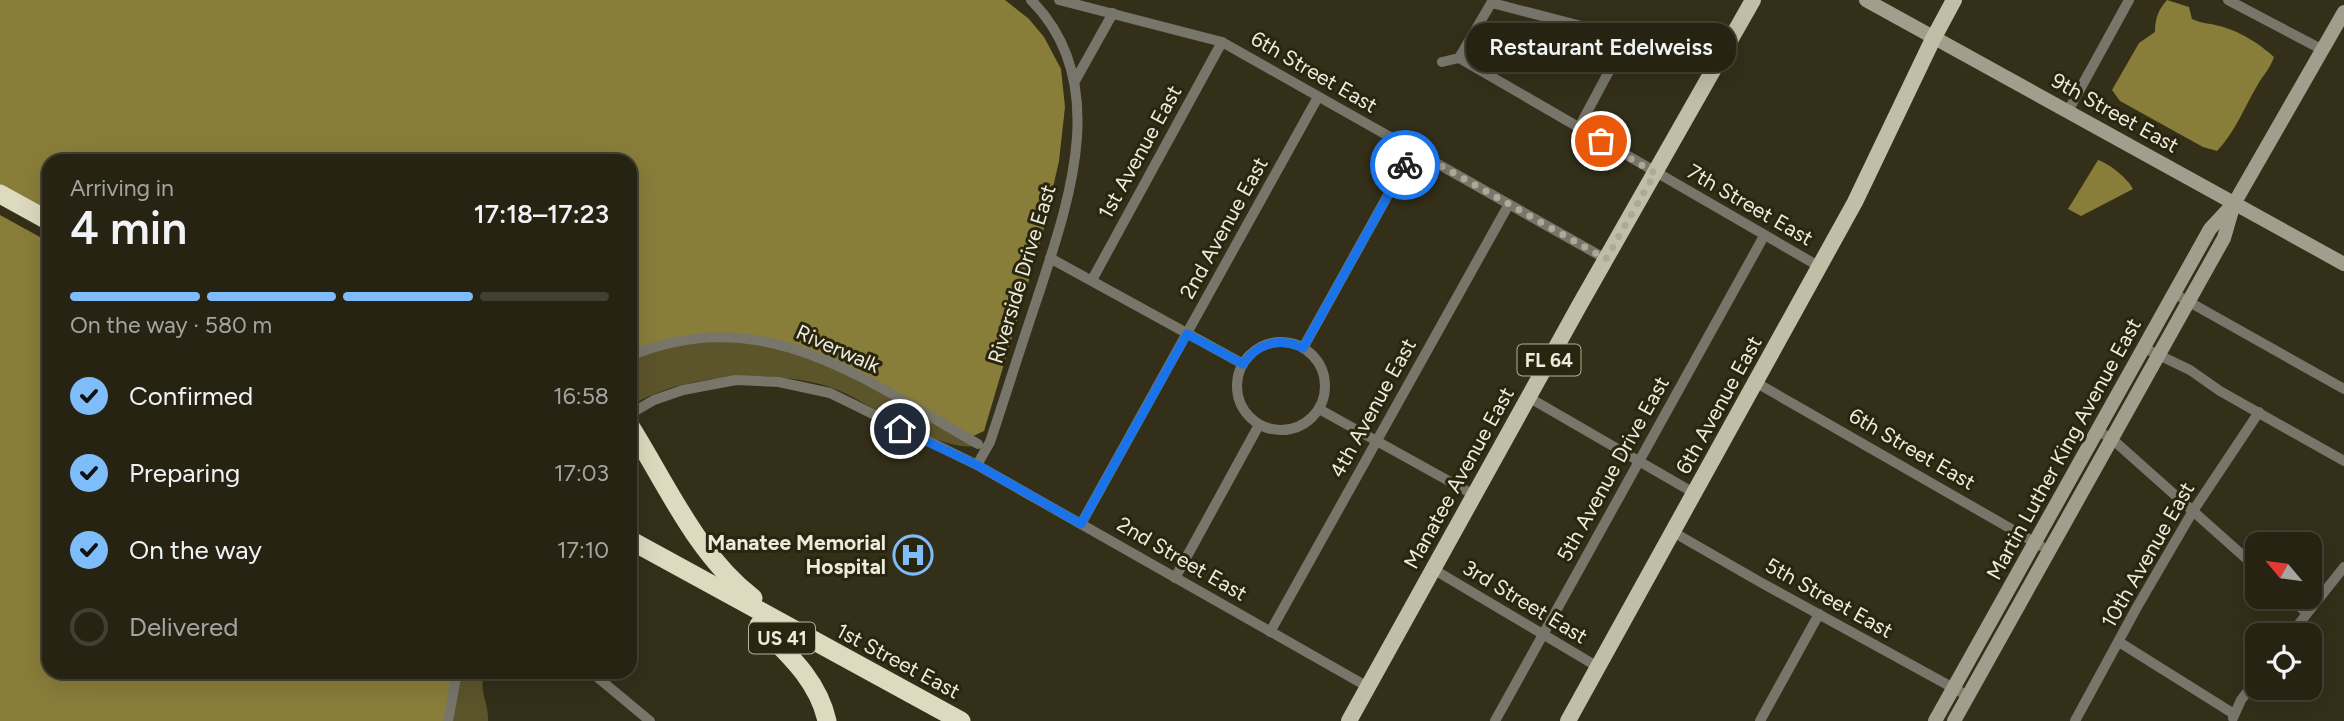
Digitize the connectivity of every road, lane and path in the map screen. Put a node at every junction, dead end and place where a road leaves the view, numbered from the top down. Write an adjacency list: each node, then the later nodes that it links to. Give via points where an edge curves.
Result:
1 (1031, 0): 18 (street, Riverside Drive East, via 1055,28)
2 (1059, 0): 10 (street, 6th Street East)
3 (1753, 0): 17 (main road, Manatee Avenue East / FL 64)
4 (1866, 0): 11 (street, 9th Street East)
5 (1954, 0): 11 (main road, 6th Avenue East)
6 (2129, 0): 20 (street)
7 (2228, 0): 13 (street)
8 (1493, 1): 14 (street); 17 (street)
9 (2344, 12): 13 (street, Martin Luther King Avenue East)
10 (1113, 13): 12 (street, 6th Street East); 18 (street)
11 (1933, 39): 20 (street, 9th Street East); 34 (main road, 6th Avenue East)
12 (1222, 42): 19 (street, 6th Street East); 35 (street, 1st Avenue East)
13 (2322, 50): 25 (street, Martin Luther King Avenue East)
14 (1459, 58): 16 (street); 21 (street, 7th Street East)
15 (1615, 60): 21 (street)
16 (1442, 62)
17 (1716, 65): 23 (main road, Manatee Avenue East / FL 64)
18 (1075, 81): 31 (street, Riverside Drive East, via 1078,124 1073,170)
19 (1318, 97): 22 (street, 6th Street East); 38 (street, 2nd Avenue East)
20 (2068, 111): 25 (street, 9th Street East)
21 (1578, 128): 23 (street, 7th Street East)
22 (1413, 150): 26 (street, 6th Street East); 39 (street)
23 (1655, 173): 30 (street, 7th Street East); 32 (main road, Manatee Avenue East / FL 64)
24 (0, 194): 28 (highway)
25 (2235, 202): 33 (street, 9th Street East); 36 (street, Martin Luther King Avenue East, via 2210,229); 37 (street, Martin Luther King Avenue East, via 2224,238)
26 (1509, 204): 32 (street, 6th Street East); 54 (street, 4th Avenue East)
27 (0, 208): 29 (highway)
28 (42, 217)
29 (42, 231)
30 (1764, 236): 34 (street, 7th Street East); 57 (street, 5th Avenue Drive East)
31 (1050, 258): 35 (street); 58 (street, Riverside Drive East, via 990,442)
32 (1606, 259): 46 (main road, Manatee Avenue East / FL 64)
33 (2344, 264)
34 (1820, 267): 44 (main road, 6th Avenue East)
35 (1092, 280): 38 (street)
36 (2175, 294): 37 (street); 40 (street, Martin Luther King Avenue East)
37 (2189, 302): 42 (street, Martin Luther King Avenue East); 45 (street)
38 (1187, 334): 43 (street); 62 (street, 2nd Avenue East)
39 (1303, 348): 43 (street, via 1283,342 1267,344); 47 (street, via 1324,375)
40 (2144, 348): 42 (street); 51 (street, Martin Luther King Avenue East)
41 (637, 354): 55 (street, Riverwalk, via 697,339 782,344 835,363)
42 (2159, 356): 49 (street); 53 (street, Martin Luther King Avenue East)
43 (1243, 364): 50 (street, via 1238,399)
44 (1755, 382): 59 (main road, 6th Avenue East); 64 (street, 6th Street East)
45 (2344, 389)
46 (1528, 397): 57 (street); 60 (main road, Manatee Avenue East / FL 64)
47 (1319, 408): 50 (street, via 1292,429); 54 (street)
48 (637, 410): 58 (street, 2nd Street East, via 701,385 736,380 779,382 837,396)
49 (2259, 412): 56 (street); 61 (street, 10th Avenue East)
50 (1259, 425): 71 (street)
51 (2098, 430): 53 (street); 64 (street, Martin Luther King Avenue East)
52 (637, 438): 78 (highway, via 717,563 736,584)
53 (2112, 439): 61 (street); 66 (street, Martin Luther King Avenue East)
54 (1377, 441): 60 (street); 77 (street, 4th Avenue East)
55 (978, 444)
56 (2344, 461)
57 (1640, 462): 59 (street); 79 (street, 5th Avenue Drive East)
58 (977, 465): 62 (street, 2nd Street East)
59 (1694, 493): 63 (main road, 6th Avenue East)
60 (1474, 495): 70 (main road, Manatee Avenue East / FL 64)
61 (2193, 511): 67 (street); 80 (street, 10th Avenue East)
62 (1081, 524): 71 (street, 2nd Street East)
63 (1673, 531): 74 (street, 5th Street East); 81 (main road, 6th Avenue East)
64 (2035, 542): 66 (street, 6th Street East); 85 (street, Martin Luther King Avenue East)
65 (637, 544): 78 (highway, 1st Street East / US 41)
66 (2050, 550): 87 (street, Martin Luther King Avenue East)
67 (2245, 557)
68 (637, 558): 76 (highway, US 41)
69 (2344, 567): 73 (street)
70 (1433, 569): 79 (street, 3rd Street East); 84 (main road, Manatee Avenue East / FL 64)
71 (1175, 578): 77 (street, 2nd Street East)
72 (2302, 609): 73 (street)
73 (2307, 613): 75 (street)
74 (1819, 614): 85 (street, 5th Street East); 97 (street)
75 (2299, 623)
76 (759, 625): 91 (highway, via 811,681); 92 (highway, US 41)
77 (1270, 632): 84 (street, 2nd Street East)
78 (802, 635): 93 (highway, 1st Street East / US 41)
79 (1543, 635): 81 (street, 3rd Street East); 95 (street, 5th Avenue Drive East)
80 (2119, 642): 88 (street); 100 (street, 10th Avenue East)
81 (1598, 667): 96 (main road, 6th Avenue East)
82 (456, 679): 89 (street)
83 (599, 679): 90 (street)
84 (1368, 687): 94 (main road, Manatee Avenue East / FL 64)
85 (1954, 688): 87 (street, 5th Street East); 98 (street, Martin Luther King Avenue East)
86 (2245, 695): 88 (street)
87 (1968, 696): 99 (street, Martin Luther King Avenue East)
88 (2233, 718)
89 (448, 721)
90 (650, 721)
91 (827, 721)
92 (934, 721)
93 (961, 721)
94 (1349, 721)
95 (1495, 721)
96 (1568, 721)
97 (1760, 721)
98 (1935, 721)
99 (1954, 721)
100 (2075, 721)

